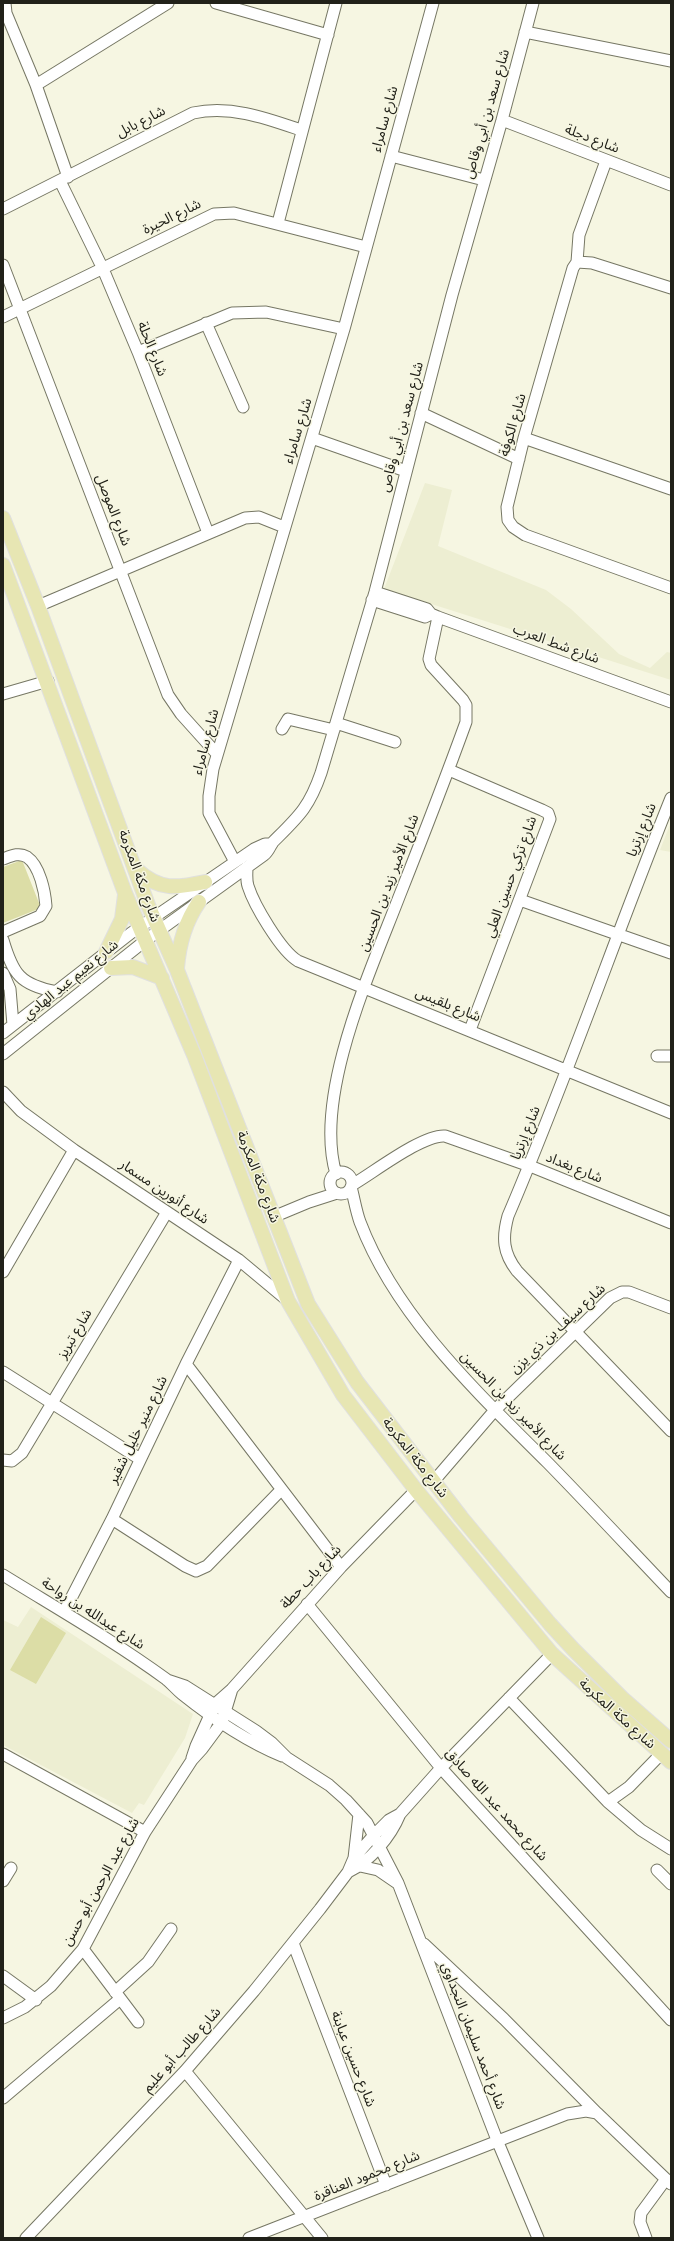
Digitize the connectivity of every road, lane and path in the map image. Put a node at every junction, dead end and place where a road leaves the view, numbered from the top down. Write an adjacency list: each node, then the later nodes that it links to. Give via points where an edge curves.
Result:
1 (5, 3): 10 (street, شارع الحلة, via 6,13)
2 (168, 3): 10 (street)
3 (216, 3): 8 (street)
4 (336, 3): 8 (street)
5 (433, 3): 13 (street, شارع سامراء)
6 (533, 3): 7 (street, شارع سعد بن أبي وقاص)
7 (525, 32): 9 (street); 11 (street, شارع سعد بن أبي وقاص)
8 (328, 35): 12 (street)
9 (671, 61)
10 (36, 85): 15 (street, شارع الحلة)
11 (502, 120): 14 (street, شارع دجلة); 16 (street, شارع سعد بن أبي وقاص)
12 (301, 130): 15 (street, شارع بابل, via 264,117 231,110 210,109 193,113); 19 (street)
13 (391, 156): 16 (street); 20 (street, شارع سامراء)
14 (606, 161): 17 (street, شارع دجلة); 21 (street, شارع الكوفة, via 579,235)
15 (64, 179): 18 (street, شارع بابل); 23 (street, شارع الحلة)
16 (484, 180): 31 (street, شارع سعد بن أبي وقاص)
17 (671, 185)
18 (3, 209)
19 (278, 223): 20 (street, شارع الحيرة); 23 (street, شارع الحيرة, via 234,213 214,214)
20 (366, 247): 28 (street, شارع سامراء)
21 (577, 262): 24 (street, via 592,263); 33 (street, شارع الكوفة, via 573,268)
22 (3, 265): 25 (street, شارع الموصل)
23 (103, 269): 25 (street, شارع الحيرة); 29 (street, شارع الحلة)
24 (671, 288)
25 (20, 309): 26 (street, شارع الحيرة); 41 (street, شارع الموصل)
26 (3, 317)
27 (206, 323): 28 (street, via 232,313 254,311); 29 (street); 30 (street)
28 (344, 329): 32 (street, شارع سامراء)
29 (138, 352): 39 (street, شارع الحلة)
30 (243, 407)
31 (421, 413): 34 (street); 35 (street, شارع سعد بن أبي وقاص)
32 (312, 438): 35 (street); 38 (street, شارع سامراء)
33 (524, 438): 34 (street, شارع الكوفة); 36 (street)
34 (519, 459): 42 (street, شارع الكوفة, via 507,507 512,527 525,535)
35 (406, 471): 43 (street, شارع سعد بن أبي وقاص)
36 (671, 489)
37 (3, 518): 44 (main road, شارع مكة المكرمة)
38 (284, 528): 39 (street, via 265,519 253,517); 52 (street, شارع سامراء)
39 (208, 533): 41 (street)
40 (3, 565): 46 (main road, شارع مكة المكرمة)
41 (120, 570): 44 (street); 52 (street, شارع الموصل, via 168,695 181,714)
42 (671, 588)
43 (374, 596): 45 (street, شارع شط العرب, via 425,617); 49 (street, شارع سعد بن أبي وقاص)
44 (38, 606): 59 (main road, شارع مكة المكرمة)
45 (435, 616): 48 (street, شارع شط العرب); 53 (street, شارع الأمير زيد بن الحسين, via 430,652 431,665 464,700 467,711 466,722)
46 (48, 681): 47 (street); 63 (main road, شارع مكة المكرمة)
47 (3, 694)
48 (671, 702)
49 (335, 727): 50 (street, via 288,719); 51 (street); 55 (street, شارع سعد بن أبي وقاص, via 311,800 299,818)
50 (282, 729)
51 (395, 742)
52 (217, 754): 57 (street, شارع سامراء, via 208,807 212,822)
53 (449, 770): 64 (street, شارع تركي حسين العلي, via 548,813 550,819); 79 (street, شارع الأمير زيد بن الحسين)
54 (671, 798): 70 (street, شارع إرتريا)
55 (272, 844): 57 (street, شارع سعد بن أبي وقاص, via 260,846); 58 (street, شارع سعد بن أبي وقاص, via 269,850)
56 (3, 859): 69 (street, via 19,855 31,861 39,878 46,906 40,916)
57 (235, 862): 61 (street, شارع سعد بن أبي وقاص)
58 (248, 867): 60 (street, شارع سعد بن أبي وقاص); 62 (street, شارع بلقيس)
59 (137, 870): 61 (main road, via 150,881 163,886); 66 (main road, شارع مكة المكرمة)
60 (233, 878): 62 (street); 65 (street, شارع سعد بن أبي وقاص)
61 (205, 882): 66 (street, شارع سعد بن أبي وقاص)
62 (248, 886): 79 (street, شارع بلقيس, via 278,941 289,955)
63 (125, 893): 67 (main road, شارع مكة المكرمة); 73 (main road, via 122,919)
64 (520, 900): 70 (street); 82 (street, شارع تركي حسين العلي)
65 (199, 902): 68 (street, شارع سعد بن أبي وقاص); 76 (main road, via 181,940)
66 (154, 917): 67 (street, شارع نعيم عبد الهادي); 68 (main road, شارع مكة المكرمة)
67 (141, 927): 72 (main road, شارع مكة المكرمة); 73 (street, شارع نعيم عبد الهادي)
68 (159, 930): 72 (street, شارع نعيم عبد الهادي); 76 (main road, شارع مكة المكرمة)
69 (3, 932)
70 (618, 934): 74 (street); 87 (street, شارع إرتريا)
71 (3, 940): 80 (street, via 14,972 24,982)
72 (146, 940): 75 (street, شارع نعيم عبد الهادي); 78 (main road, شارع مكة المكرمة)
73 (106, 952): 80 (street, شارع نعيم عبد الهادي)
74 (671, 953)
75 (111, 968): 78 (main road, via 133,968); 84 (street, شارع نعيم عبد الهادي)
76 (177, 970): 99 (main road, شارع مكة المكرمة)
77 (3, 973): 81 (street, via 10,989)
78 (162, 978): 104 (main road, شارع مكة المكرمة)
79 (364, 988): 82 (street, شارع بلقيس); 94 (street, شارع الأمير زيد بن الحسين, via 342,1057 336,1085 331,1143)
80 (56, 992): 81 (street, شارع نعيم عبد الهادي)
81 (13, 1025): 83 (street, شارع نعيم عبد الهادي)
82 (470, 1030): 87 (street, شارع بلقيس)
83 (3, 1033)
84 (3, 1054)
85 (657, 1056): 86 (street)
86 (671, 1056)
87 (567, 1071): 91 (street, شارع بلقيس); 93 (street, شارع إرتريا)
88 (3, 1092): 90 (street, شارع أنورين مسمار)
89 (3, 1102): 90 (street, شارع أنورين مسمار)
90 (21, 1111): 92 (street, شارع أنورين مسمار)
91 (671, 1113)
92 (74, 1150): 98 (street, شارع أنورين مسمار); 103 (street)
93 (530, 1166): 95 (street, شارع بغداد, via 455,1138 438,1136); 101 (street, شارع بغداد); 106 (street, شارع إرتريا, via 504,1231 506,1256)
94 (333, 1178): 95 (street, via 344,1172); 96 (street, via 332,1189); 97 (street)
95 (351, 1183): 96 (street, via 347,1192); 100 (street, شارع الأمير زيد بن الحسين)
96 (339, 1193): 97 (street); 100 (street, شارع الأمير زيد بن الحسين)
97 (309, 1202): 99 (street)
98 (167, 1212): 102 (street, شارع أنورين مسمار); 109 (street, شارع تبريز)
99 (273, 1217): 114 (main road, شارع مكة المكرمة, via 308,1304 320,1324 357,1382)
100 (360, 1221): 110 (street, شارع الأمير زيد بن الحسين, via 397,1292 469,1384)
101 (671, 1223)
102 (239, 1260): 104 (street, شارع أنورين مسمار); 107 (street, شارع منير خليل شقير)
103 (3, 1272)
104 (288, 1301): 116 (main road, شارع مكة المكرمة, via 343,1395)
105 (671, 1308): 106 (street, شارع سيف بن ذي يزن, via 638,1295 622,1292 610,1298)
106 (576, 1333): 110 (street, شارع سيف بن ذي يزن); 111 (street, شارع إرتريا)
107 (186, 1364): 112 (street, شارع منير خليل شقير); 115 (street)
108 (3, 1372): 109 (street)
109 (52, 1403): 112 (street); 113 (street, شارع تبريز, via 22,1453 12,1461)
110 (495, 1410): 114 (street, شارع سيف بن ذي يزن); 120 (street, شارع الأمير زيد بن الحسين)
111 (671, 1431)
112 (140, 1459): 117 (street, شارع منير خليل شقير)
113 (3, 1460)
114 (433, 1482): 130 (main road, شارع مكة المكرمة, via 550,1624)
115 (281, 1490): 117 (street, via 207,1566 196,1571); 118 (street)
116 (416, 1490): 118 (street, شارع باب حطة); 123 (main road, شارع مكة المكرمة)
117 (112, 1519): 122 (street, شارع منير خليل شقير)
118 (340, 1567): 121 (street, شارع باب حطة)
119 (3, 1575): 122 (street, شارع عبدالله بن رواحة)
120 (671, 1592)
121 (307, 1604): 125 (street, شارع باب حطة); 136 (street, شارع محمد عبد الله صادق)
122 (64, 1612): 124 (street, شارع عبدالله بن رواحة)
123 (552, 1654): 126 (street, شارع طالب أبو عليم); 134 (main road, شارع مكة المكرمة)
124 (167, 1680): 127 (street, شارع عبدالله بن رواحة, via 185,1686); 128 (street, شارع عبدالله بن رواحة)
125 (232, 1689): 127 (street, شارع باب حطة); 129 (street, شارع باب حطة)
126 (509, 1698): 136 (street, شارع طالب أبو عليم); 137 (street)
127 (215, 1704): 128 (street, شارع عبد الرحمن أبو حسن); 129 (street, شارع عبدالله بن رواحة)
128 (211, 1715): 129 (street, شارع عبدالله بن رواحة); 135 (street, شارع عبد الرحمن أبو حسن)
129 (224, 1717): 135 (street, شارع عبد الرحمن أبو حسن); 138 (street, شارع عبدالله بن رواحة, via 272,1743 287,1758 329,1784)
130 (655, 1729): 131 (main road); 132 (main road, شارع مكة المكرمة)
131 (671, 1735)
132 (671, 1741)
133 (3, 1754): 140 (street)
134 (666, 1758): 137 (street)
135 (192, 1760): 140 (street, شارع عبد الرحمن أبو حسن)
136 (441, 1768): 139 (street, شارع طالب أبو عليم); 158 (street, شارع محمد عبد الله صادق)
137 (608, 1802): 143 (street, via 641,1830)
138 (359, 1814): 141 (street, شارع عبدالله بن رواحة); 144 (street)
139 (400, 1814): 141 (street, شارع طالب أبو عليم, via 389,1820); 142 (street, شارع طالب أبو عليم, via 395,1826)
140 (145, 1832): 153 (street, شارع عبد الرحمن أبو حسن)
141 (374, 1835): 142 (street, شارع عبدالله بن رواحة); 144 (street, شارع طالب أبو عليم)
142 (379, 1845): 144 (street, شارع طالب أبو عليم); 148 (street, شارع أحمد سليمان النجداوي)
143 (671, 1849)
144 (357, 1862): 148 (street, via 378,1870); 152 (street, شارع طالب أبو عليم)
145 (11, 1868): 147 (street)
146 (657, 1870): 149 (street)
147 (3, 1881)
148 (398, 1883): 151 (street, شارع أحمد سليمان النجداوي)
149 (671, 1884)
150 (171, 1929): 155 (street, via 148,1962)
151 (420, 1941): 162 (street, via 504,2019); 163 (street, شارع أحمد سليمان النجداوي)
152 (292, 1944): 160 (street, شارع طالب أبو عليم); 165 (street, شارع حسين عبابنة)
153 (83, 1949): 155 (street); 156 (street, شارع عبد الرحمن أبو حسن, via 65,1973)
154 (3, 1976): 156 (street)
155 (118, 1995): 159 (street); 161 (street)
156 (36, 2000): 157 (street, شارع عبد الرحمن أبو حسن)
157 (3, 2018)
158 (671, 2020)
159 (138, 2022)
160 (185, 2071): 166 (street); 167 (street, شارع طالب أبو عليم)
161 (3, 2098)
162 (597, 2113): 163 (street, شارع محمود العناقرة, via 586,2111 567,2114); 164 (street)
163 (497, 2140): 165 (street, شارع محمود العناقرة); 170 (street, شارع أحمد سليمان النجداوي)
164 (668, 2182): 171 (street, via 641,2213 640,2222)
165 (386, 2185): 166 (street, شارع محمود العناقرة)
166 (303, 2217): 168 (street, شارع محمود العناقرة); 169 (street)
167 (26, 2238)
168 (249, 2238)
169 (322, 2238)
170 (538, 2238)
171 (646, 2238)

